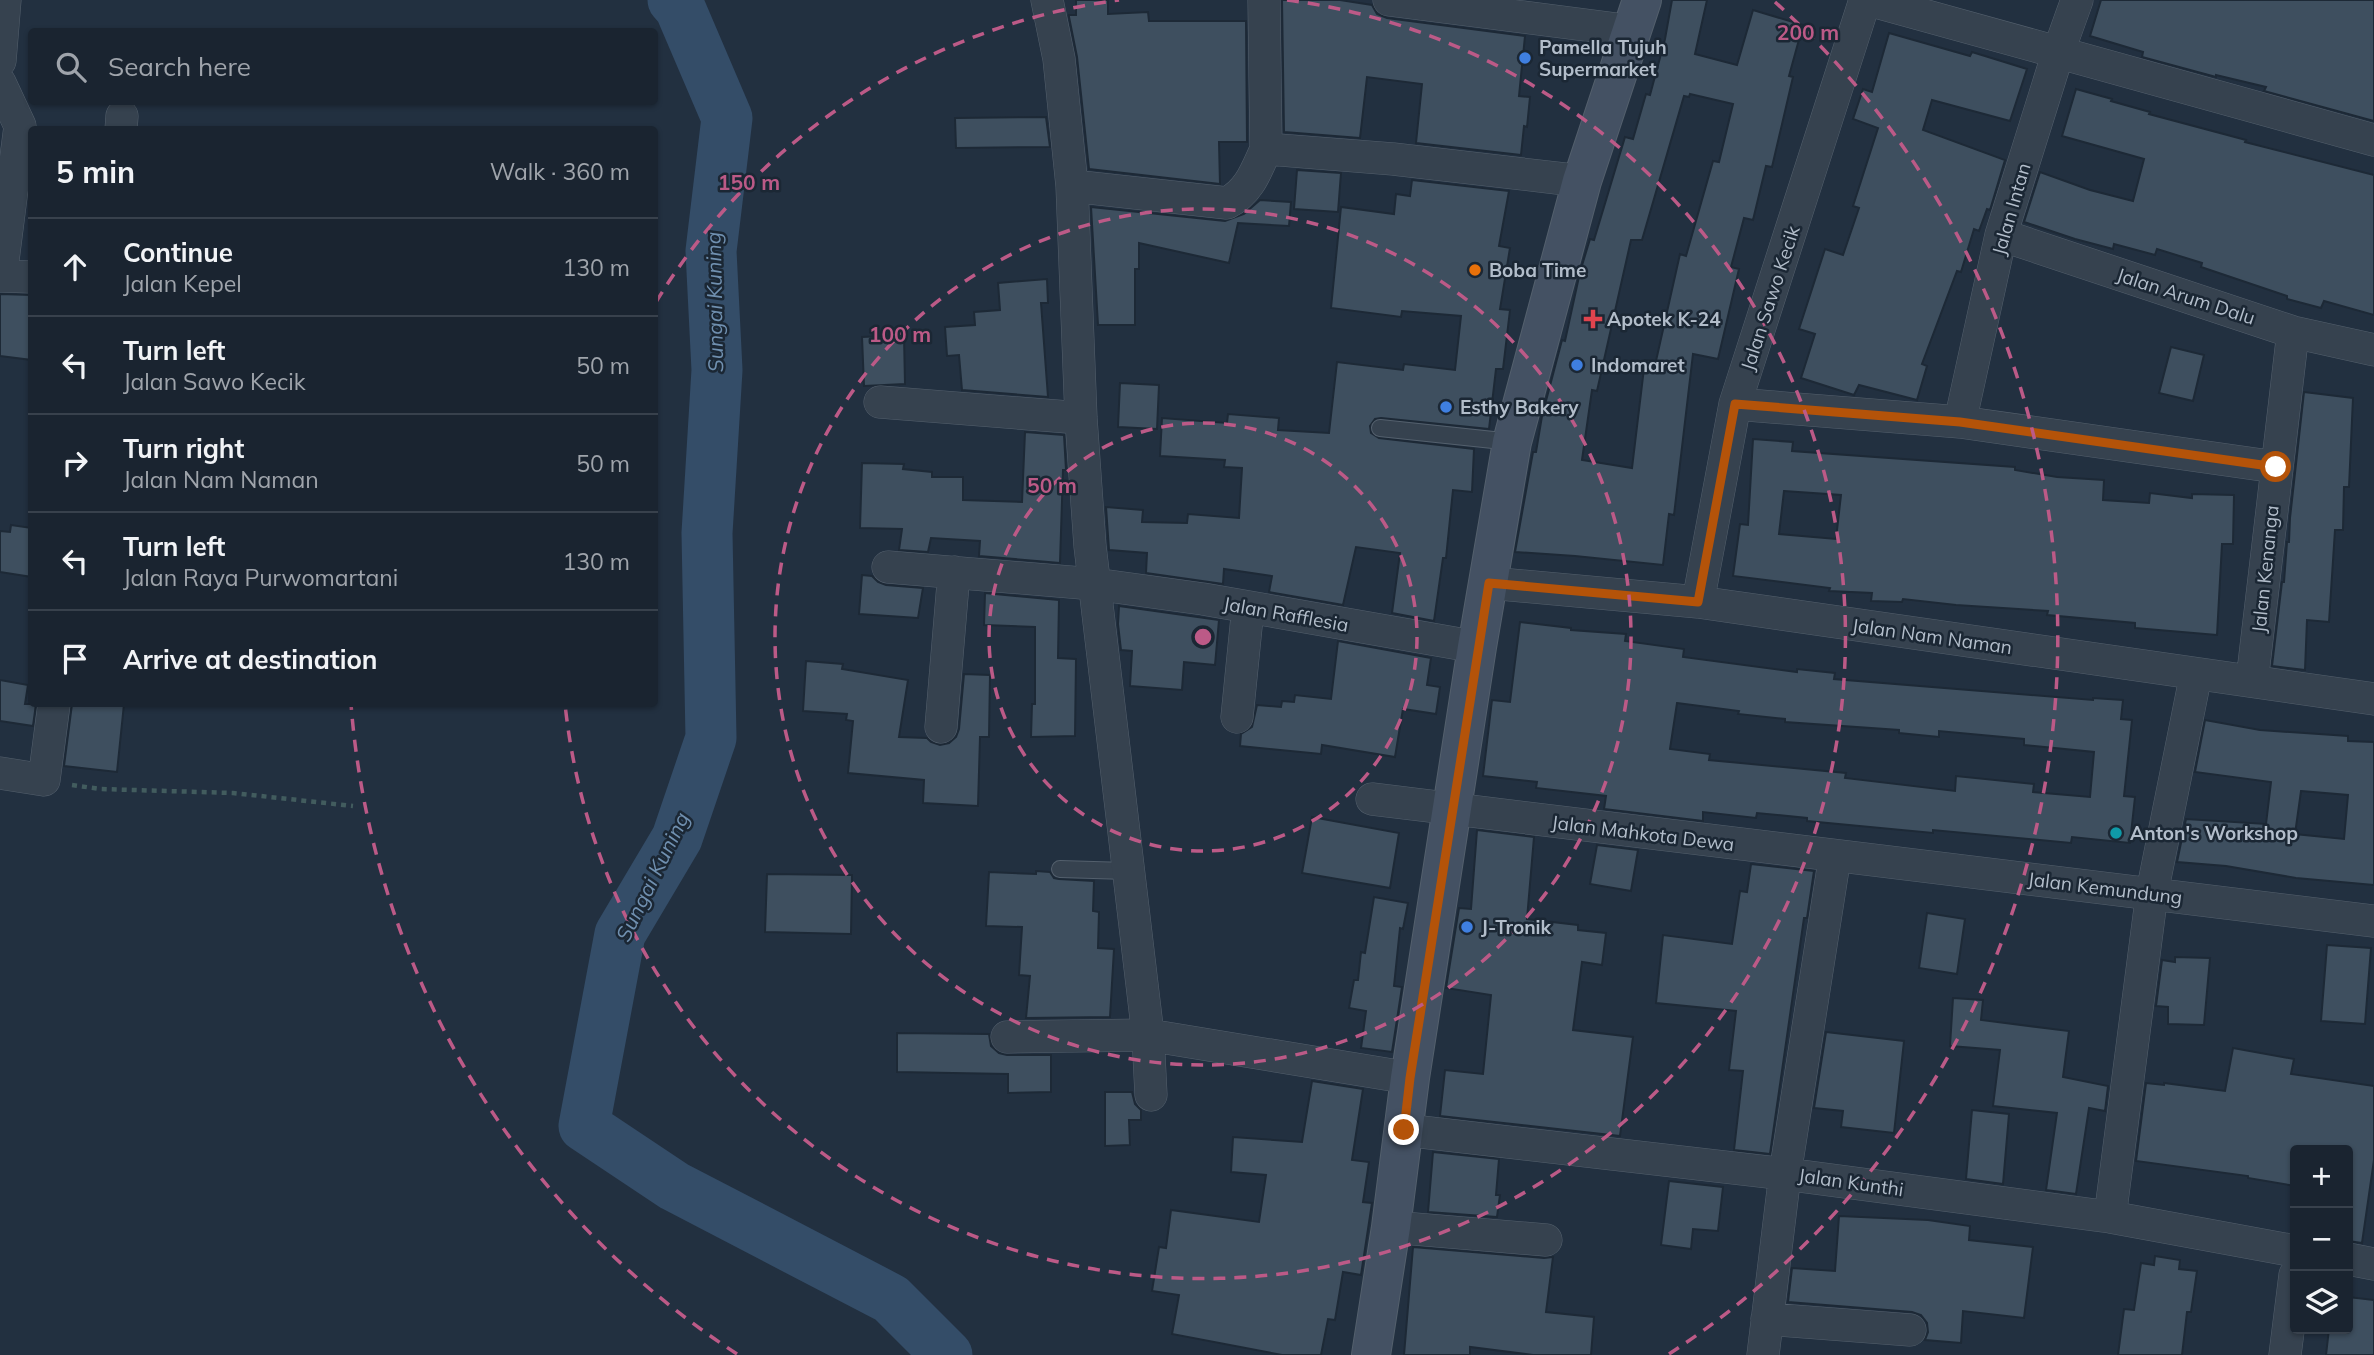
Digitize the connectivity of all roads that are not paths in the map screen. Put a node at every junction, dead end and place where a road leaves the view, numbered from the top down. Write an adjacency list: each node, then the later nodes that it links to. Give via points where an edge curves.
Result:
1 (5, 0): 9 (street)
2 (1047, 0): 14 (street, via 1059,59)
3 (1264, 0): 12 (street)
4 (1389, 0): 7 (street)
5 (1867, 0): 8 (street); 20 (street, Jalan Sawo Kecik)
6 (2077, 0): 8 (street, Jalan Intan)
7 (1637, 16): 13 (street)
8 (2058, 53): 11 (street); 15 (street, Jalan Intan)
9 (0, 61)
10 (0, 83): 16 (street, via 20,126)
11 (2374, 140)
12 (1266, 149): 13 (street); 14 (street, via 1250,183 1227,203)
13 (1582, 181): 24 (street)
14 (1072, 186): 21 (street)
15 (2001, 235): 17 (street, Jalan Arum Dalu); 22 (street, Jalan Intan)
16 (11, 276)
17 (2293, 332): 18 (street, Jalan Arum Dalu); 25 (street, Jalan Kenanga)
18 (2374, 350)
19 (880, 402): 21 (street)
20 (1735, 404): 22 (street); 30 (street, Jalan Sawo Kecik)
21 (1082, 418): 29 (street)
22 (1960, 422): 25 (street)
23 (1380, 428): 24 (lane)
24 (1512, 442): 28 (street)
25 (2276, 467): 34 (street, Jalan Kenanga)
26 (888, 567): 27 (street, Jalan Rafflesia)
27 (954, 572): 29 (street, Jalan Rafflesia); 38 (street)
28 (1489, 583): 30 (street, Jalan Nam Naman); 32 (street)
29 (1094, 584): 31 (street, Jalan Rafflesia); 44 (street)
30 (1698, 602): 33 (street, Jalan Nam Naman)
31 (1248, 607): 32 (street, Jalan Rafflesia); 37 (street)
32 (1477, 647): 41 (street)
33 (2196, 674): 34 (street, Jalan Nam Naman); 45 (street)
34 (2252, 681): 35 (street, Jalan Nam Naman)
35 (2374, 699)
36 (54, 707): 39 (street, via 44,780)
37 (1237, 717)
38 (941, 727)
39 (0, 773)
40 (1372, 799): 41 (street, Jalan Mahkota Dewa)
41 (1451, 811): 42 (street, Jalan Mahkota Dewa); 49 (street)
42 (1835, 856): 45 (street, Jalan Kemundung); 52 (street)
43 (1060, 869): 44 (lane)
44 (1127, 871): 47 (street)
45 (2152, 893): 46 (street, Jalan Kemundung); 53 (street)
46 (2374, 921)
47 (1147, 1035): 48 (street); 49 (street); 50 (street)
48 (1007, 1037)
49 (1410, 1078): 51 (street)
50 (1151, 1095)
51 (1404, 1130): 52 (street, Jalan Kunthi); 54 (street)
52 (1785, 1174): 53 (street, Jalan Kunthi); 60 (street)
53 (2110, 1217): 56 (street, Jalan Kunthi)
54 (1391, 1227): 55 (street); 62 (street)
55 (1546, 1240)
56 (2290, 1250)
57 (2353, 1260): 58 (street)
58 (2374, 1264)
59 (2290, 1315): 64 (street)
60 (1767, 1319): 61 (street); 63 (street)
61 (1910, 1330)
62 (1371, 1355)
63 (1763, 1355)
64 (2285, 1355)

